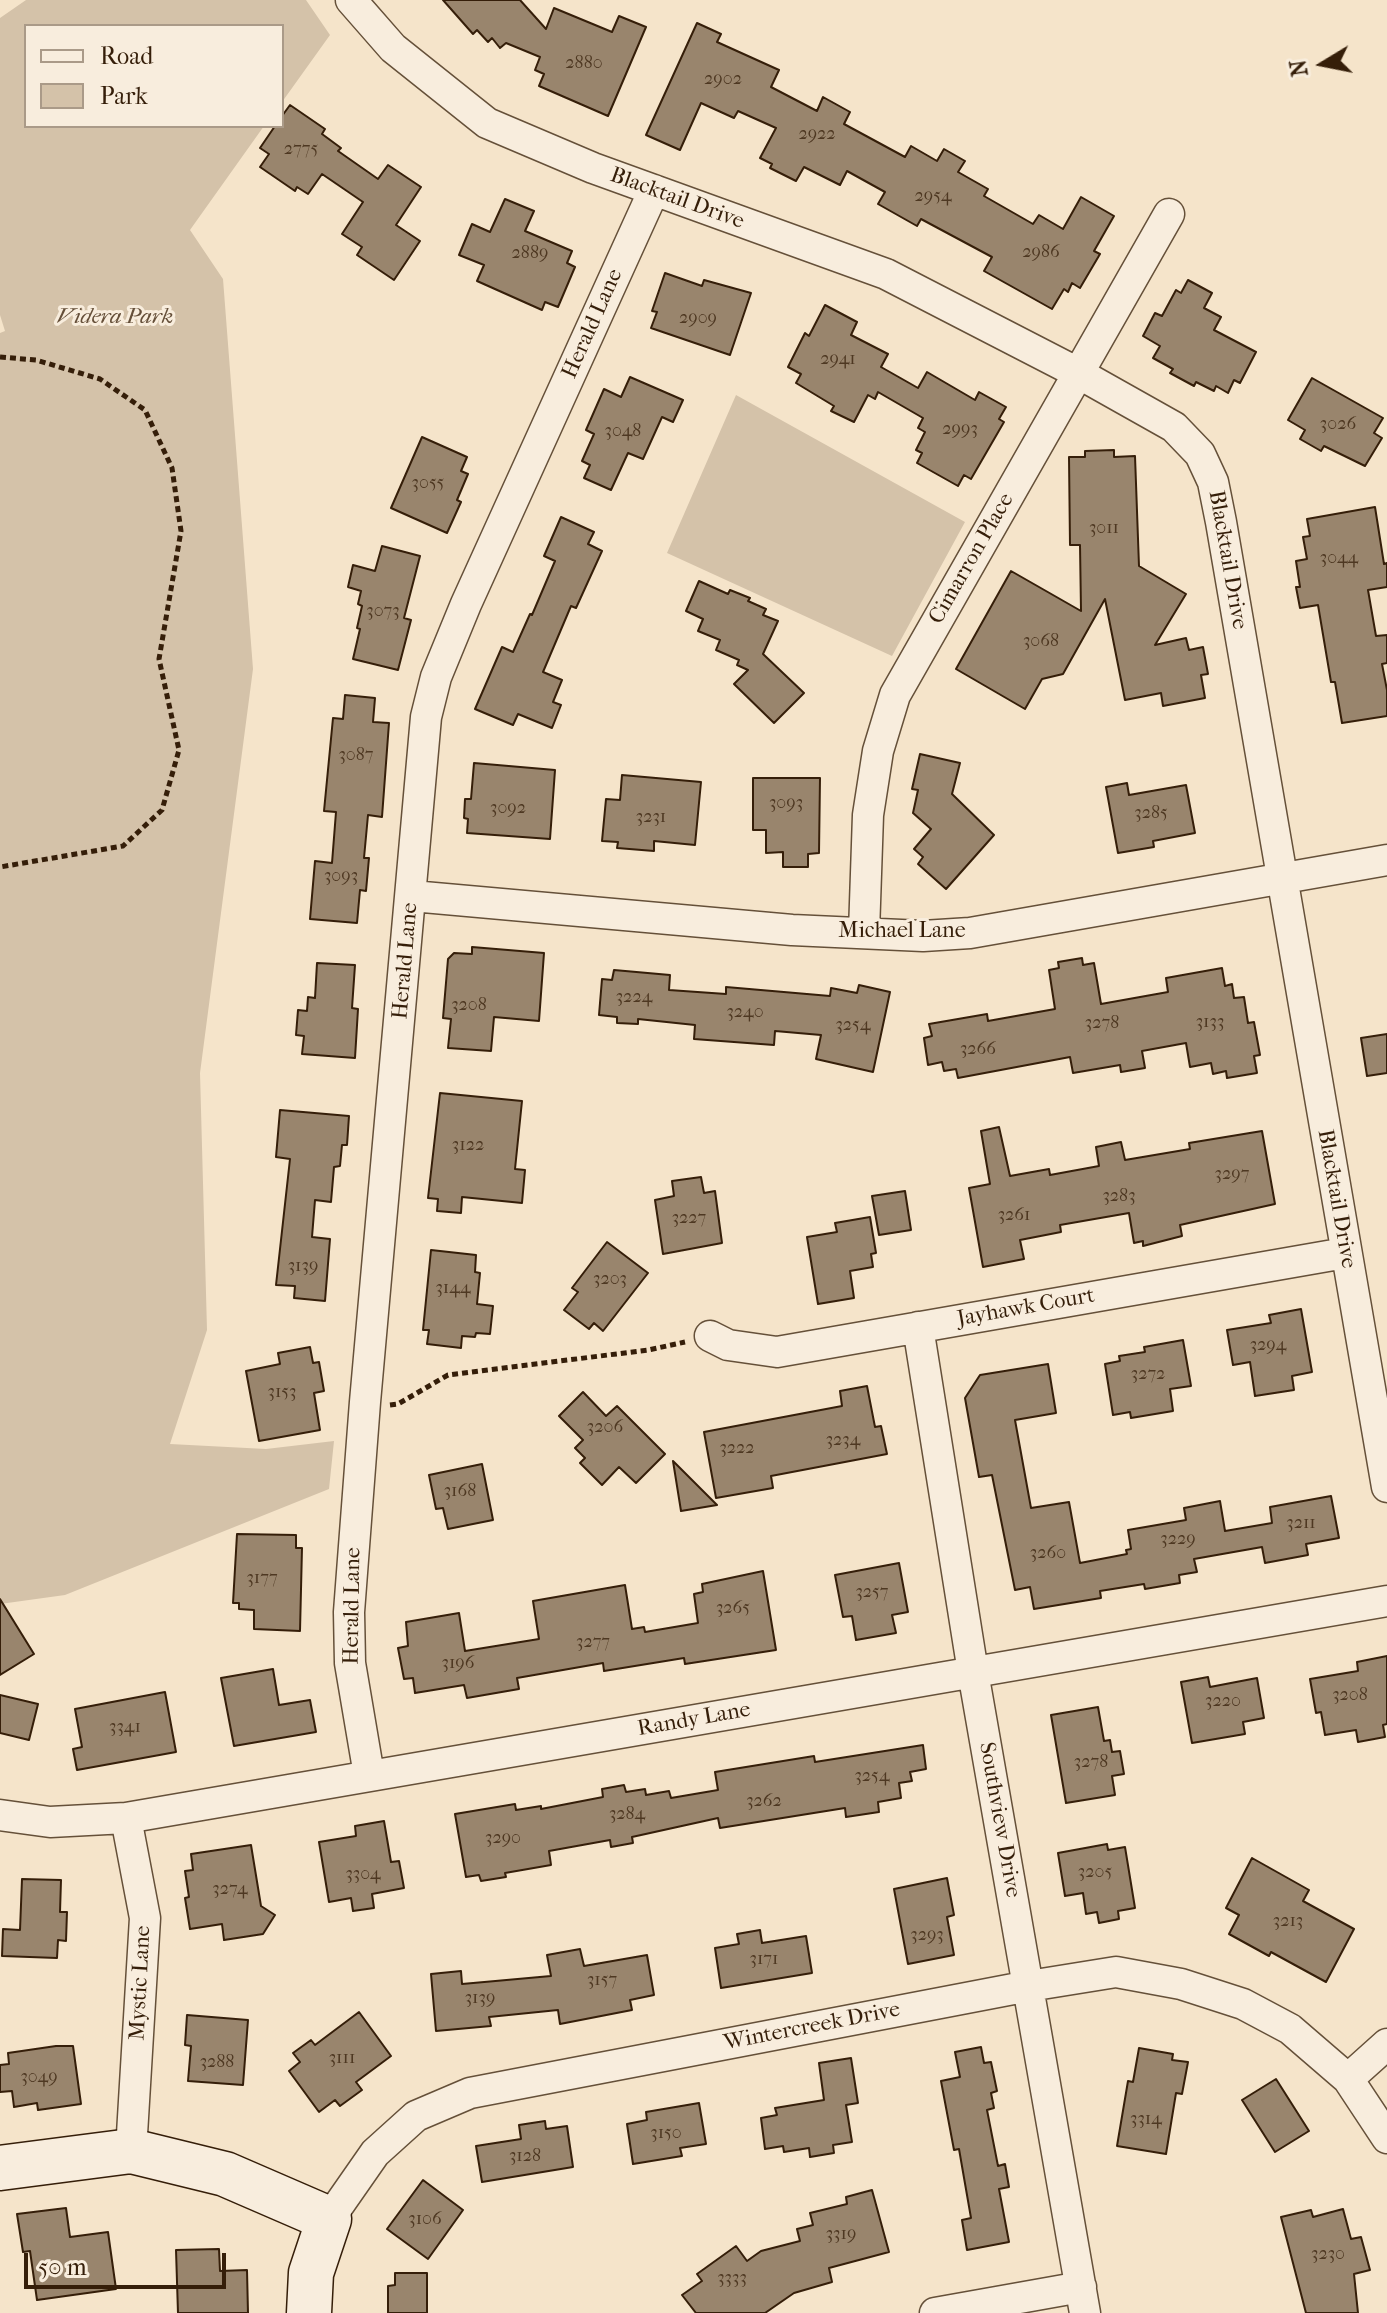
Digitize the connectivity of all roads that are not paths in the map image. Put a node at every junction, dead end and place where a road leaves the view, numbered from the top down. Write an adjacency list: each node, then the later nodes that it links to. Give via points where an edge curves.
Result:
1 (351, 0): 2 (street, Blacktail Drive, via 393,48 487,123)
2 (654, 190): 4 (street, Blacktail Drive, via 886,274); 7 (street, Herald Lane, via 436,677 426,717)
3 (1169, 214): 4 (street, Cimarron Place)
4 (1078, 373): 6 (street, Blacktail Drive, via 1174,427 1200,454 1213,482); 8 (street, Cimarron Place, via 895,695 878,751 868,815)
5 (1387, 860): 6 (street, Michael Lane)
6 (1282, 878): 8 (street, Michael Lane, via 970,933); 9 (street, Blacktail Drive)
7 (412, 896): 8 (street, Michael Lane); 15 (street, Herald Lane, via 349,1612 350,1663)
8 (864, 932)
9 (1345, 1253): 10 (street, Jayhawk Court); 12 (street, Blacktail Drive)
10 (918, 1327): 11 (street, Jayhawk Court, via 777,1352 728,1345); 14 (street, Southview Drive)
11 (710, 1336)
12 (1387, 1487)
13 (1387, 1601): 14 (street, Randy Lane)
14 (973, 1672): 15 (street, Randy Lane); 18 (street, Southview Drive)
15 (369, 1775): 17 (street, Randy Lane)
16 (0, 1815): 17 (street, Randy Lane, via 50,1822)
17 (126, 1818): 22 (street, Mystic Lane, via 145,1918)
18 (1029, 1986): 20 (street, Wintercreek Drive, via 1116,1972 1181,1984 1243,2004 1290,2029); 24 (street, Wintercreek Drive, via 470,2093 416,2116 385,2143); 25 (street, Southview Drive)
19 (1387, 2044): 20 (street)
20 (1348, 2079): 21 (street, Wintercreek Drive)
21 (1387, 2138)
22 (131, 2151): 23 (street); 24 (street, via 225,2174)
23 (0, 2168)
24 (329, 2219): 26 (street, Wintercreek Drive, via 311,2273)
25 (1083, 2300): 27 (street)
26 (309, 2313)
27 (935, 2313)

